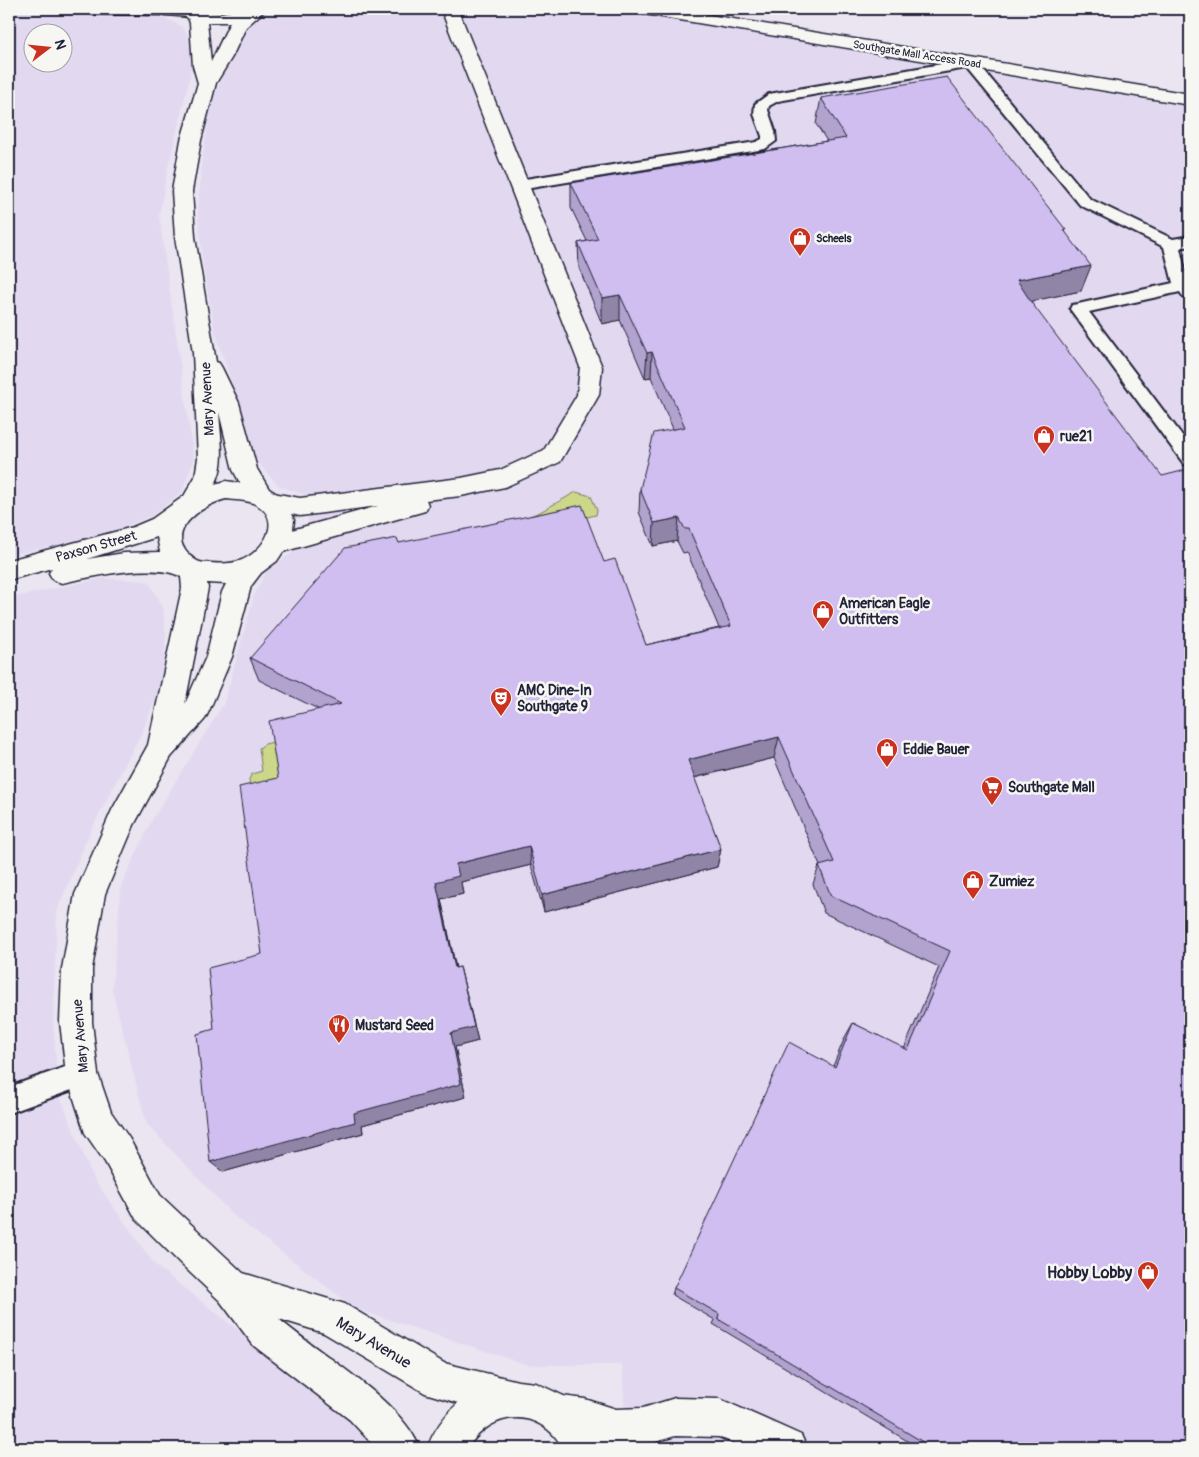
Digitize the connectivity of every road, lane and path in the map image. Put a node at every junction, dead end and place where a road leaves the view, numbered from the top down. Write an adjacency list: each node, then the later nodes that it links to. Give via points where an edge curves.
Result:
1 (93, 9): 5 (street)
2 (449, 9): 9 (street)
3 (644, 9): 6 (street, Southgate Mall Access Road)
4 (256, 10): 5 (street, via 224,18); 7 (street, Mary Avenue, via 238,24)
5 (190, 12): 7 (street, Mary Avenue, via 202,28 201,70)
6 (970, 63): 8 (street, Southgate Mall Access Road); 9 (lane, via 774,97 760,109 770,136 769,141 760,146); 11 (lane, via 1085,202)
7 (205, 90): 13 (street, Mary Avenue, via 182,191 184,237)
8 (1190, 100)
9 (519, 185): 15 (street, via 591,367 588,395 552,456 505,478)
10 (1190, 241): 11 (lane)
11 (1171, 244): 12 (lane, via 1179,280)
12 (1187, 290): 14 (lane, via 1078,309)
13 (204, 347): 16 (street, Mary Avenue, via 228,403 246,470); 17 (street, Mary Avenue, via 210,463 207,477)
14 (1190, 459)
15 (461, 487): 16 (street, via 300,507); 18 (street, via 423,502)
16 (266, 498): 17 (street, via 244,490 226,490 208,494); 18 (street, via 281,514 283,528)
17 (186, 508): 20 (street, via 172,526 169,540 180,564); 21 (street, Paxson Street, via 161,526 138,535)
18 (279, 543): 19 (street, via 268,557)
19 (251, 568): 20 (street, via 212,576); 23 (street, Mary Avenue, via 235,592 219,657 195,710)
20 (189, 569): 22 (street, Paxson Street, via 157,561 118,563); 23 (street, Mary Avenue, via 195,588)
21 (9, 570)
22 (9, 582)
23 (161, 749): 24 (street, Mary Avenue, via 122,819 90,894 77,969 76,1022)
24 (82, 1074): 25 (lane); 26 (street, Mary Avenue, via 97,1121 148,1206 192,1252)
25 (9, 1100)
26 (233, 1288): 27 (street, Mary Avenue, via 332,1317 438,1380); 29 (street, Mary Avenue, via 267,1333 363,1407)
27 (514, 1398): 28 (street, Mary Avenue, via 538,1402); 30 (street, via 490,1404 467,1418)
28 (562, 1415): 31 (street, via 580,1437); 32 (street, via 616,1428 643,1426 675,1417 720,1418)
29 (401, 1448)
30 (446, 1448)
31 (584, 1448)
32 (788, 1448)

